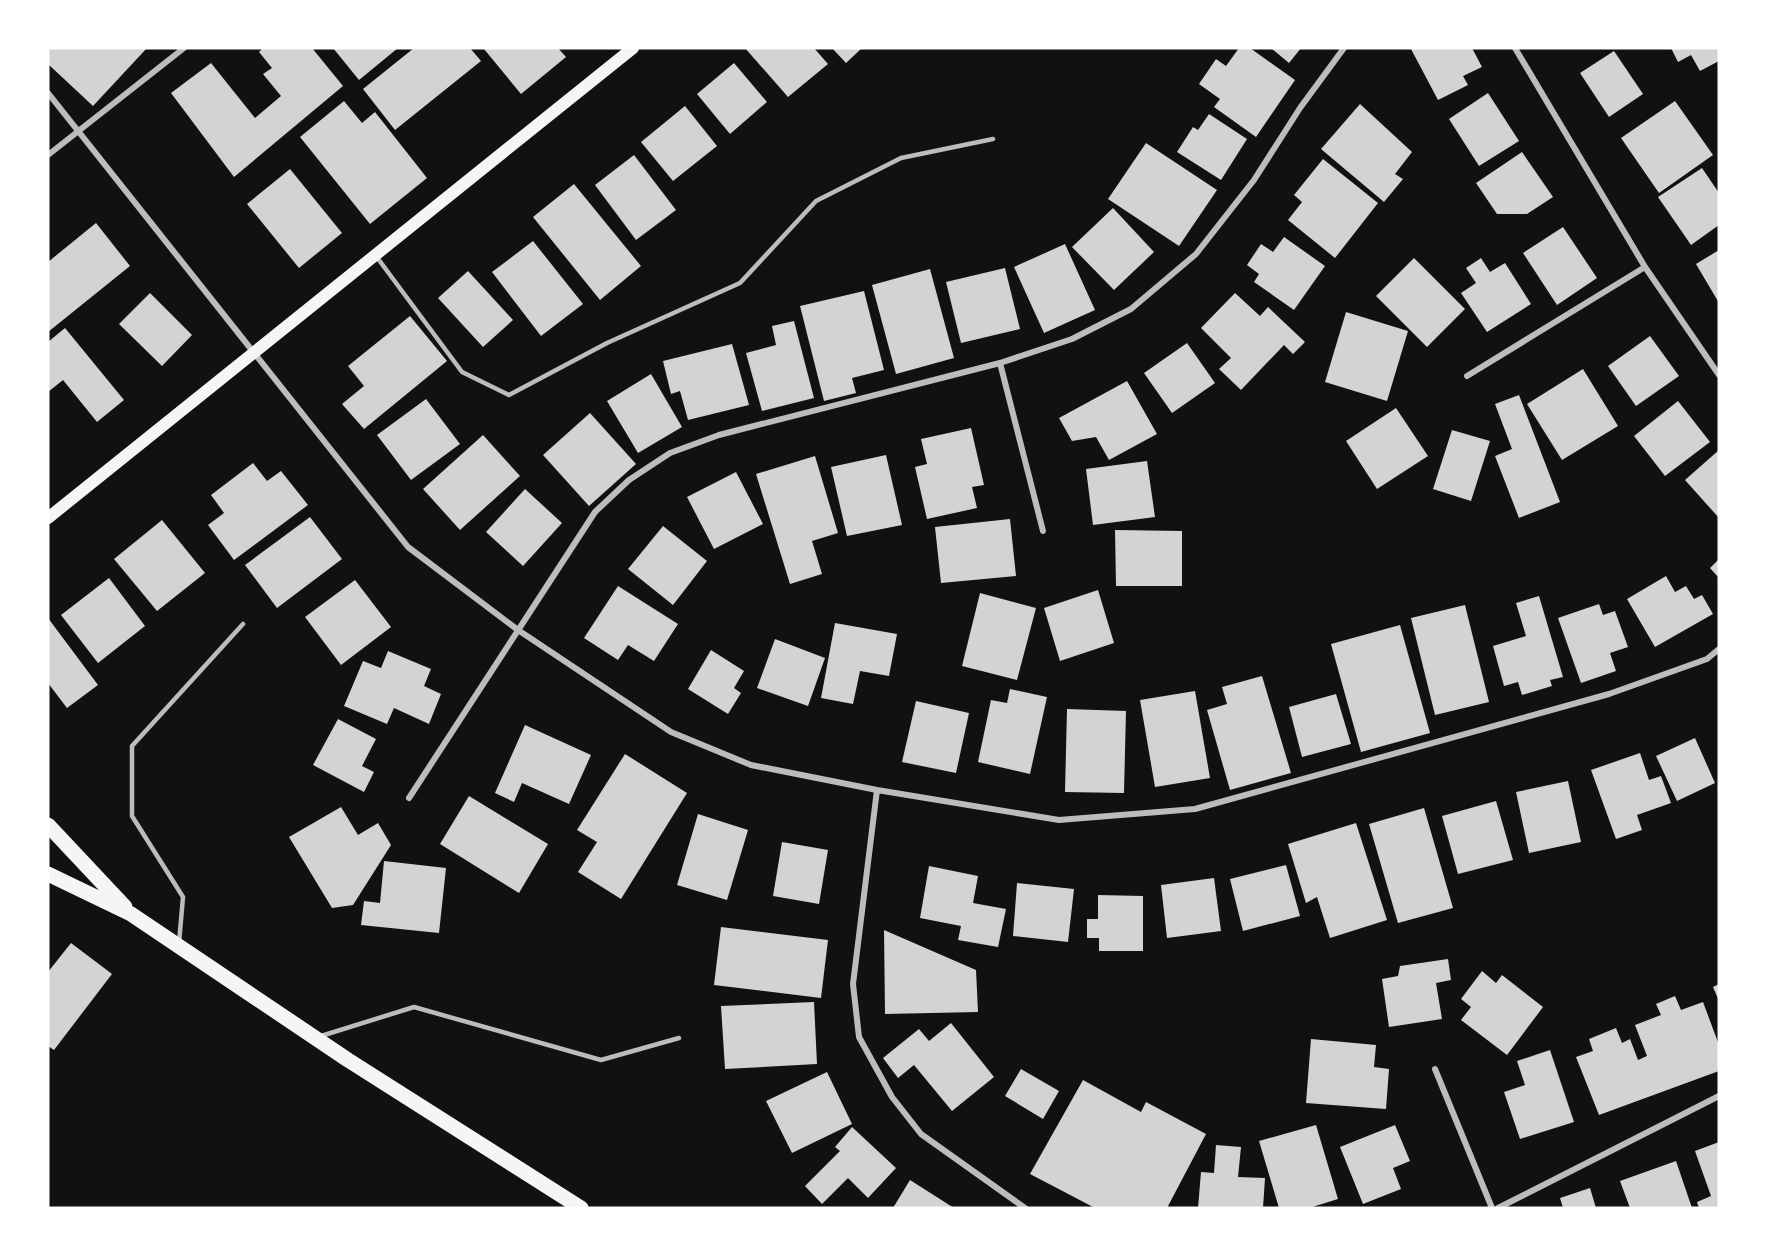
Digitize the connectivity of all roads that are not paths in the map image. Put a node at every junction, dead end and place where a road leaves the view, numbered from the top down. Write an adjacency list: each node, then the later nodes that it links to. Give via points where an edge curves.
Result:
1 (184, 48): 6 (street)
2 (633, 48): 9 (main road)
3 (1344, 48): 12 (street, via 1254,180 1196,254 1131,309 1072,339)
4 (1515, 48): 10 (street)
5 (48, 93): 6 (street)
6 (77, 131): 8 (street); 11 (street)
7 (993, 139): 9 (lane, via 902,158 816,201 740,283 607,343 509,395 462,372)
8 (48, 154)
9 (374, 254): 11 (main road)
10 (1645, 267): 13 (street); 14 (street)
11 (252, 352): 15 (main road); 18 (street, via 408,547)
12 (1000, 363): 16 (street); 18 (street, via 719,435 670,453 629,480 595,512)
13 (1719, 375)
14 (1467, 376)
15 (48, 518)
16 (1043, 531)
17 (243, 624): 25 (lane, via 132,746 132,816 183,897)
18 (518, 630): 20 (street, via 671,732 752,765); 21 (street)
19 (1719, 649): 20 (street, via 1707,659 1609,694 1195,809 1059,820)
20 (877, 790): 31 (street, via 853,984 859,1037 892,1097 921,1134)
21 (409, 798)
22 (48, 825): 24 (main road)
23 (48, 874): 24 (main road)
24 (131, 914): 25 (main road)
25 (178, 946): 26 (main road)
26 (315, 1038): 27 (lane, via 414,1007 601,1060); 30 (main road)
27 (679, 1038)
28 (1435, 1069): 32 (street)
29 (1719, 1096): 33 (street)
30 (581, 1208)
31 (1025, 1208)
32 (1492, 1208)
33 (1498, 1208)

